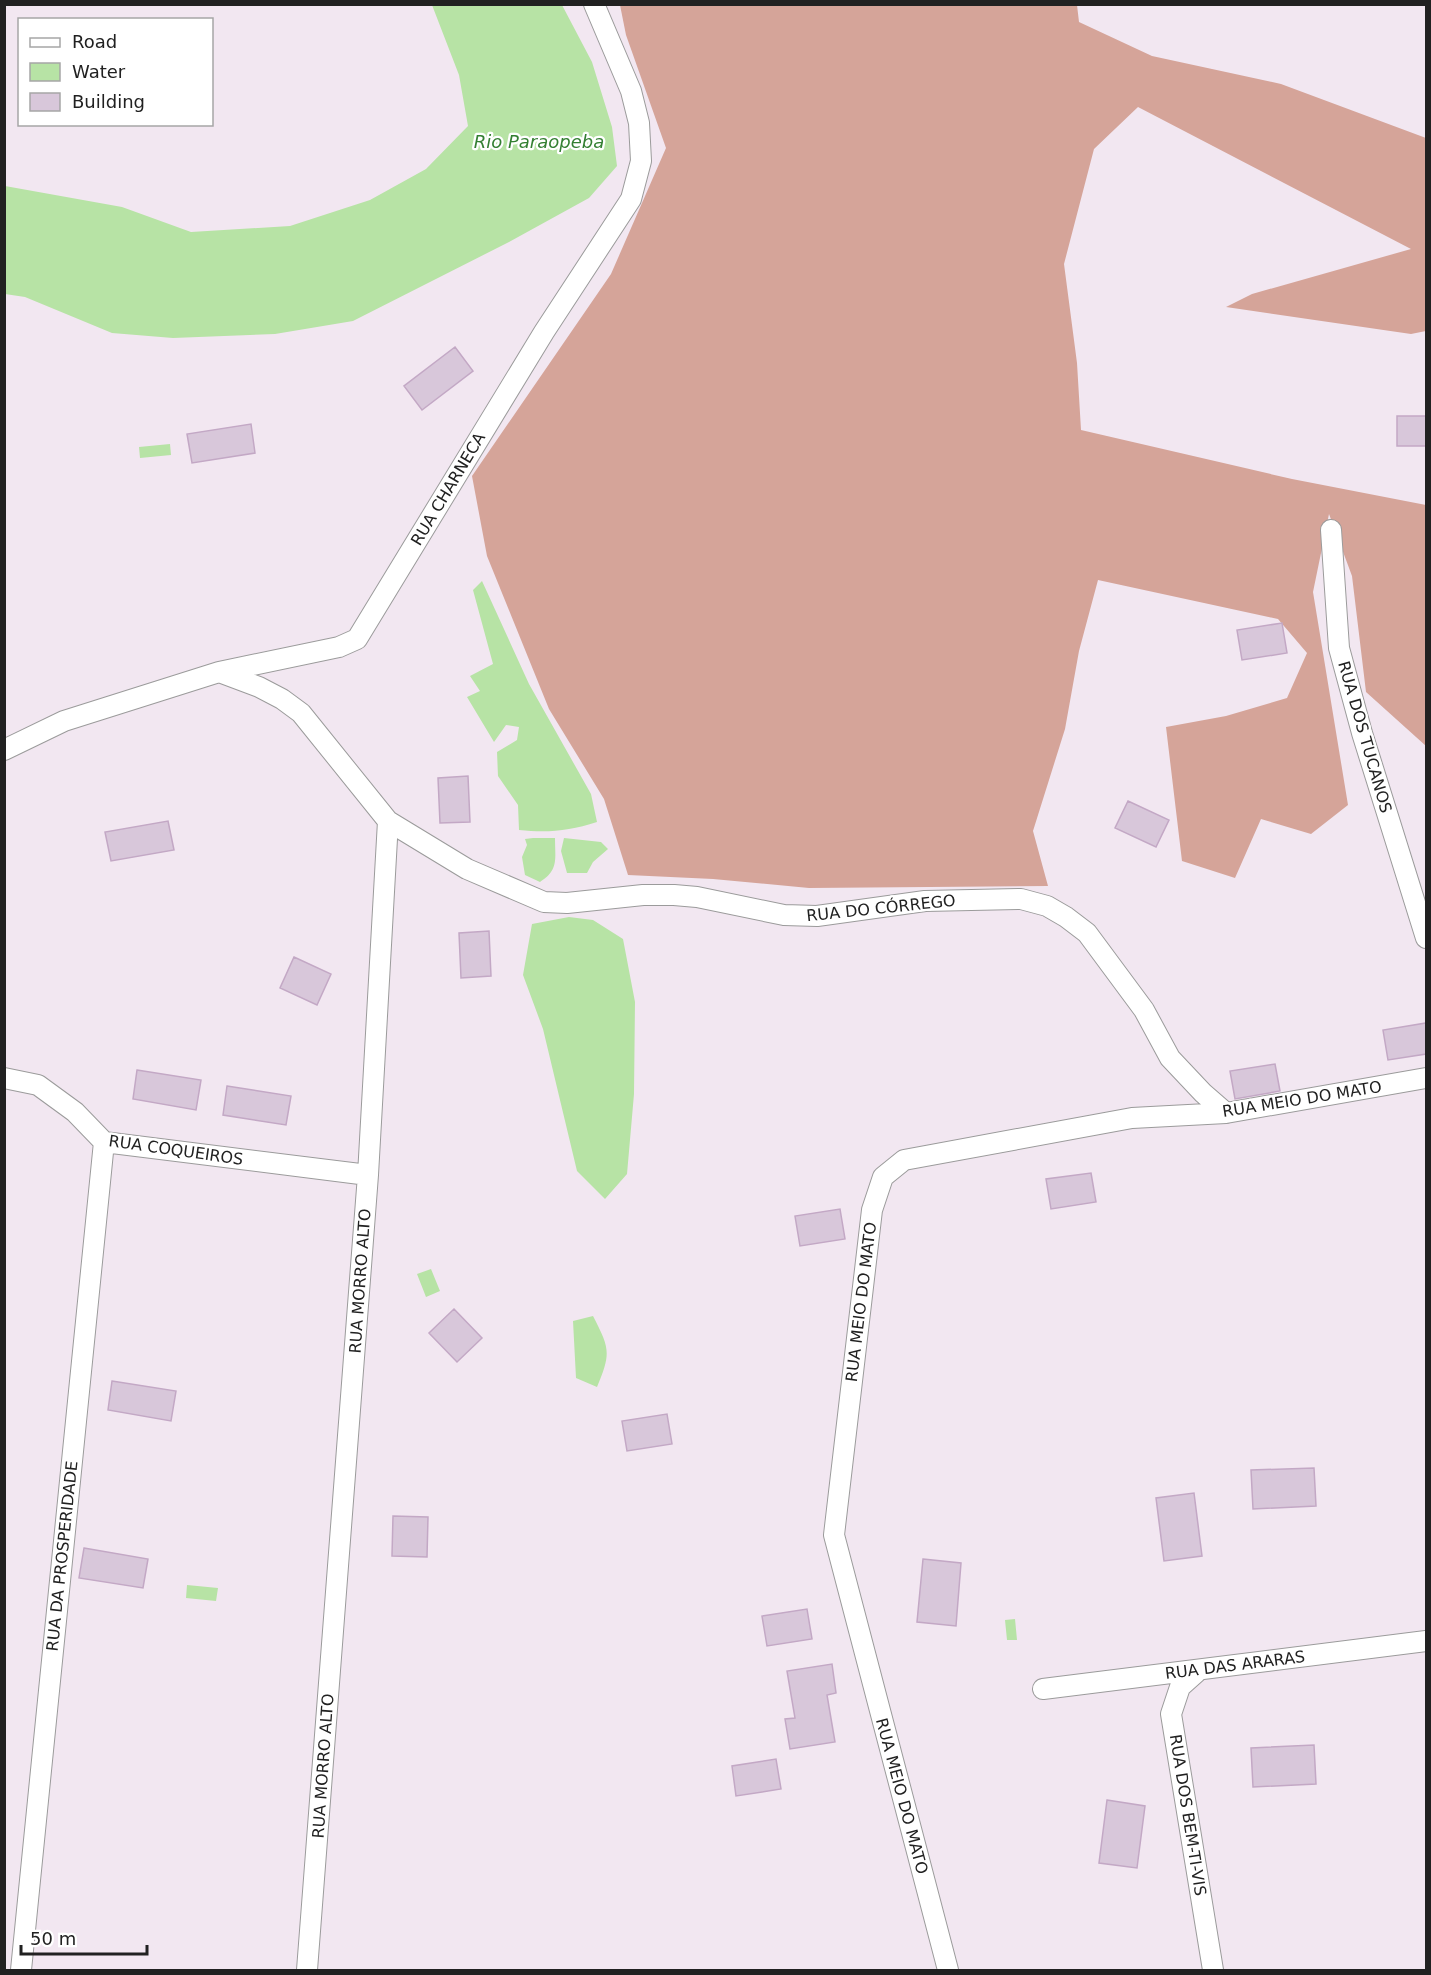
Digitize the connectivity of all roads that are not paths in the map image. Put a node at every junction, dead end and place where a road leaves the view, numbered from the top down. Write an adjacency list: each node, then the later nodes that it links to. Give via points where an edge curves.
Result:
1 (594, 4): 3 (street, RUA CHARNECA, via 639,123 641,161 631,199 544,332 357,639 339,647)
2 (1331, 530): 6 (street, RUA DOS TUCANOS, via 1339,648)
3 (219, 672): 4 (street, RUA CHARNECA, via 64,721); 5 (street, via 259,687 301,713)
4 (4, 750)
5 (388, 821): 9 (street, RUA DO CÓRREGO, via 467,869 544,902 674,895 784,915 817,916 925,901 1021,899 1047,906 1087,933 1144,1010 1170,1058); 11 (street, RUA MORRO ALTO)
6 (1426, 938)
7 (4, 1078): 10 (street, RUA COQUEIROS, via 38,1085)
8 (1426, 1078): 9 (street, RUA MEIO DO MATO)
9 (1226, 1113): 17 (street, RUA MEIO DO MATO, via 1132,1118 904,1160 883,1176 872,1210 834,1535)
10 (104, 1142): 11 (street, RUA COQUEIROS); 15 (street, RUA DA PROSPERIDADE)
11 (368, 1175): 16 (street, RUA MORRO ALTO)
12 (1426, 1641): 13 (street, RUA DAS ARARAS)
13 (1199, 1670): 14 (street, RUA DAS ARARAS); 18 (street, RUA DOS BEM-TI-VIS, via 1180,1687 1172,1714)
14 (1043, 1689)
15 (21, 1971)
16 (307, 1971)
17 (948, 1971)
18 (1213, 1971)

